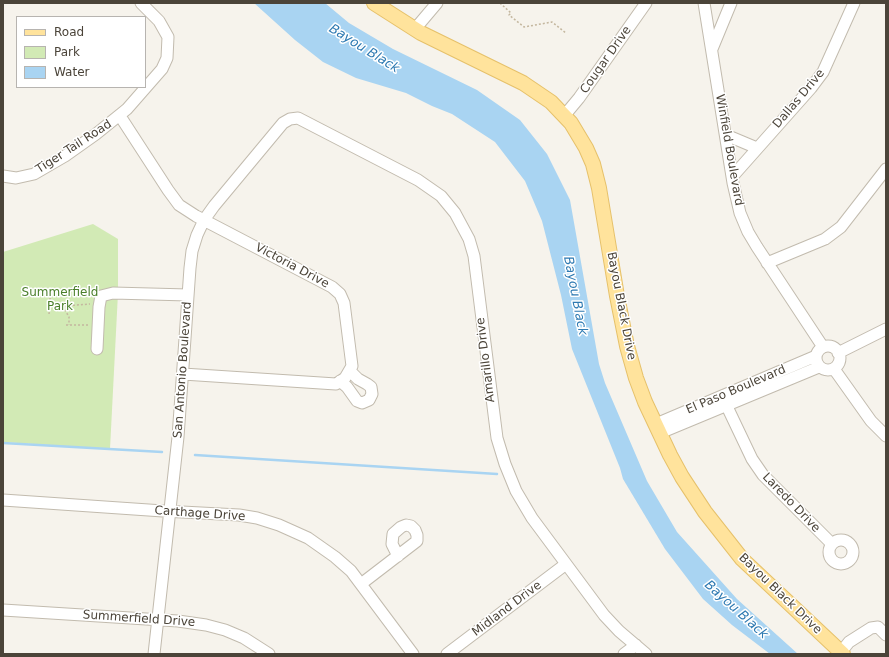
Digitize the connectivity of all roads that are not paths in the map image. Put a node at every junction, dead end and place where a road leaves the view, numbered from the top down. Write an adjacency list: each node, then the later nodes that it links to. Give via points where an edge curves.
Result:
1 (141, 3): 10 (street, Tiger Tail Road, via 159,21 168,37 168,58)
2 (374, 3): 8 (main road, Bayou Black Drive)
3 (437, 3): 8 (street)
4 (646, 3): 13 (street, Cougar Drive)
5 (704, 3): 9 (street, Winfield Boulevard)
6 (731, 3): 9 (street)
7 (854, 3): 16 (street, Dallas Drive, via 823,72)
8 (414, 29): 13 (main road, Bayou Black Drive, via 523,83 550,102)
9 (712, 50): 15 (street, Winfield Boulevard)
10 (146, 87)
11 (145, 88): 12 (street, Tiger Tail Road)
12 (120, 116): 18 (street, Tiger Tail Road, via 70,153 34,174 16,178); 20 (street, Victoria Drive, via 179,205)
13 (564, 116): 33 (main road, Bayou Black Drive, via 582,139 593,164 627,346 636,378)
14 (290, 119): 20 (street, San Antonio Boulevard, via 283,123); 39 (street, Amarillo Drive, via 304,120 418,180 441,196 462,224 474,256 497,438 516,491 532,518)
15 (726, 136): 16 (street); 19 (street, Winfield Boulevard)
16 (757, 148): 19 (street, Dallas Drive)
17 (886, 169): 21 (street, via 840,227 825,239)
18 (3, 176)
19 (732, 177): 21 (street, Winfield Boulevard, via 740,213)
20 (204, 220): 22 (street, San Antonio Boulevard, via 192,251); 29 (street, Victoria Drive, via 332,287 340,294 344,303 352,366)
21 (767, 263): 24 (street, Winfield Boulevard)
22 (188, 295): 25 (street, via 113,293 101,296); 30 (street, San Antonio Boulevard)
23 (886, 329): 26 (street)
24 (823, 347): 26 (street, via 834,348); 27 (street, via 818,351)
25 (97, 349)
26 (838, 353): 28 (street, via 840,359)
27 (817, 361): 28 (street, via 823,370); 32 (street, El Paso Boulevard)
28 (834, 369): 34 (street, via 871,421)
29 (350, 371): 31 (street); 31 (street, via 358,380 371,387 372,394 369,400 362,403 356,401)
30 (183, 374): 31 (street, via 336,384); 36 (street, San Antonio Boulevard)
31 (340, 381)
32 (724, 400): 33 (street, El Paso Boulevard); 37 (street, Laredo Drive, via 763,475)
33 (658, 428): 45 (main road, Bayou Black Drive, via 682,477 705,512 742,559)
34 (886, 436)
35 (3, 500): 36 (street, Carthage Drive)
36 (170, 512): 40 (street, Carthage Drive, via 239,515 279,525 308,538 335,557); 42 (street, San Antonio Boulevard)
37 (832, 544)
38 (398, 556): 40 (street)
39 (566, 564): 44 (street, Amarillo Drive, via 604,615); 49 (street, Midland Drive)
40 (361, 584): 48 (street, Carthage Drive)
41 (3, 610): 42 (street, Summerfield Drive)
42 (158, 620): 46 (street, San Antonio Boulevard); 47 (street, Summerfield Drive, via 206,625 225,630 244,638)
43 (886, 635): 45 (street, via 878,627 871,628 849,642)
44 (636, 645): 50 (street); 51 (street, Amarillo Drive)
45 (842, 653)
46 (154, 654)
47 (269, 654)
48 (413, 654)
49 (447, 654)
50 (624, 654)
51 (646, 654)

